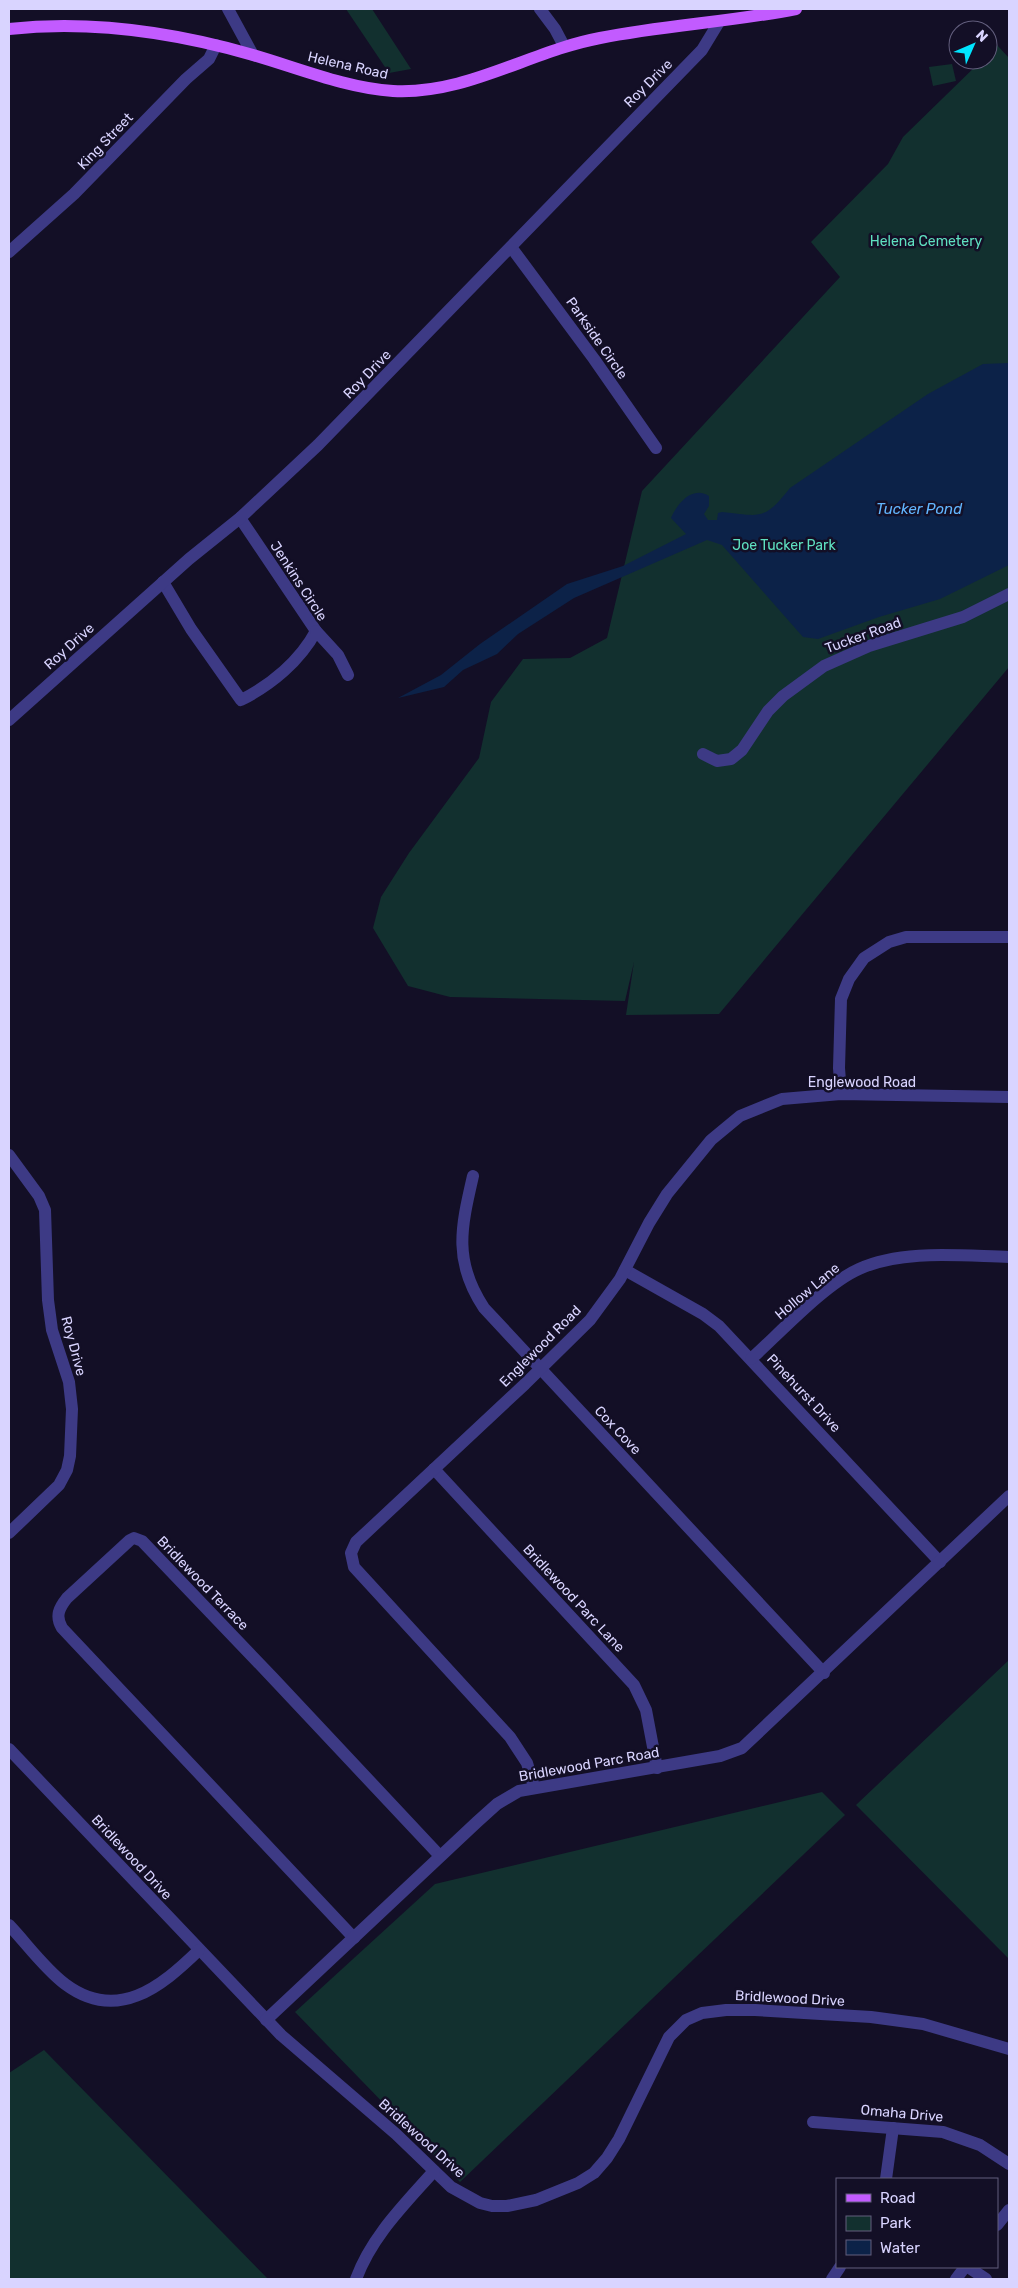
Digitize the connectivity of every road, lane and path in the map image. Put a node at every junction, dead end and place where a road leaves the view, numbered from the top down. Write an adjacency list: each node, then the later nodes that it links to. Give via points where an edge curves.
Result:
1 (228, 9): 8 (street)
2 (540, 9): 7 (street)
3 (796, 9): 4 (main road, Helena Road)
4 (719, 22): 7 (main road, Helena Road, via 599,38); 9 (street, Roy Drive, via 702,50)
5 (9, 29): 6 (main road, Helena Road, via 91,25)
6 (216, 45): 8 (main road, Helena Road); 10 (street, King Street, via 209,59 74,194)
7 (564, 46): 8 (main road, Helena Road, via 478,78 418,91 374,89)
8 (253, 55)
9 (512, 247): 11 (street, Parkside Circle); 12 (street, Roy Drive, via 318,445)
10 (9, 252)
11 (656, 448)
12 (240, 518): 13 (street, Roy Drive); 15 (street, Jenkins Circle)
13 (163, 582): 15 (street, Jenkins Circle, via 241,700 261,689 286,668 302,653); 17 (street, Roy Drive)
14 (1009, 594): 18 (street, Tucker Road, via 963,617 853,652 824,666 783,696 768,711 742,750 731,759 717,762)
15 (316, 631): 16 (street, via 338,655)
16 (348, 675)
17 (9, 720)
18 (703, 754)
19 (1009, 937): 20 (street, via 906,937 888,942 864,958 849,979 841,999)
20 (841, 1094): 21 (street, Englewood Road); 25 (street, Englewood Road, via 782,1099 740,1116 724,1127 656,1210)
21 (1009, 1097)
22 (9, 1156): 30 (street, Roy Drive, via 39,1196 45,1210 49,1310 69,1382 72,1431 70,1456 63,1478)
23 (473, 1176): 27 (street, Cox Cove, via 461,1234 467,1279 484,1308)
24 (1009, 1257): 26 (street, Hollow Lane, via 895,1258 859,1268 831,1286)
25 (625, 1270): 26 (street, Pinehurst Drive, via 703,1314); 27 (street, Englewood Road, via 590,1320)
26 (752, 1359): 31 (street, Pinehurst Drive)
27 (540, 1369): 28 (street, Englewood Road); 32 (street, Cox Cove)
28 (434, 1469): 34 (street, Bridlewood Parc Lane, via 634,1685 646,1710); 35 (street, Englewood Road, via 356,1542 351,1560 362,1577 510,1737 527,1764)
29 (1009, 1496): 31 (street)
30 (9, 1532)
31 (940, 1562): 32 (street)
32 (824, 1673): 34 (street, Bridlewood Parc Road, via 742,1748 720,1756)
33 (9, 1749): 39 (street, Bridlewood Drive)
34 (656, 1768): 35 (street, Bridlewood Parc Road)
35 (534, 1787): 36 (street, Bridlewood Parc Road, via 504,1799)
36 (440, 1856): 38 (street, Bridlewood Parc Road); 38 (street, Bridlewood Terrace, via 142,1541 130,1540 67,1598 58,1614 62,1628)
37 (9, 1925): 39 (street, via 65,1984 84,1995 114,2001 148,1992)
38 (354, 1938): 40 (street, Bridlewood Parc Road)
39 (199, 1950): 40 (street, Bridlewood Drive)
40 (266, 2020): 45 (street, Bridlewood Drive)
41 (1009, 2048): 45 (street, Bridlewood Drive, via 923,2024 871,2017 755,2010 702,2013 686,2020 669,2037 619,2139 604,2162 587,2178 536,2200 492,2206 451,2187)
42 (813, 2122): 43 (street, Omaha Drive)
43 (894, 2128): 44 (street, Omaha Drive, via 955,2134 991,2151); 46 (street)
44 (1009, 2164)
45 (434, 2171): 52 (street, via 383,2228 362,2262)
46 (886, 2178)
47 (1009, 2210): 48 (street)
48 (998, 2224)
49 (839, 2268): 53 (street)
50 (965, 2268): 54 (street)
51 (968, 2268): 55 (street)
52 (356, 2279)
53 (832, 2279)
54 (956, 2279)
55 (986, 2279)

